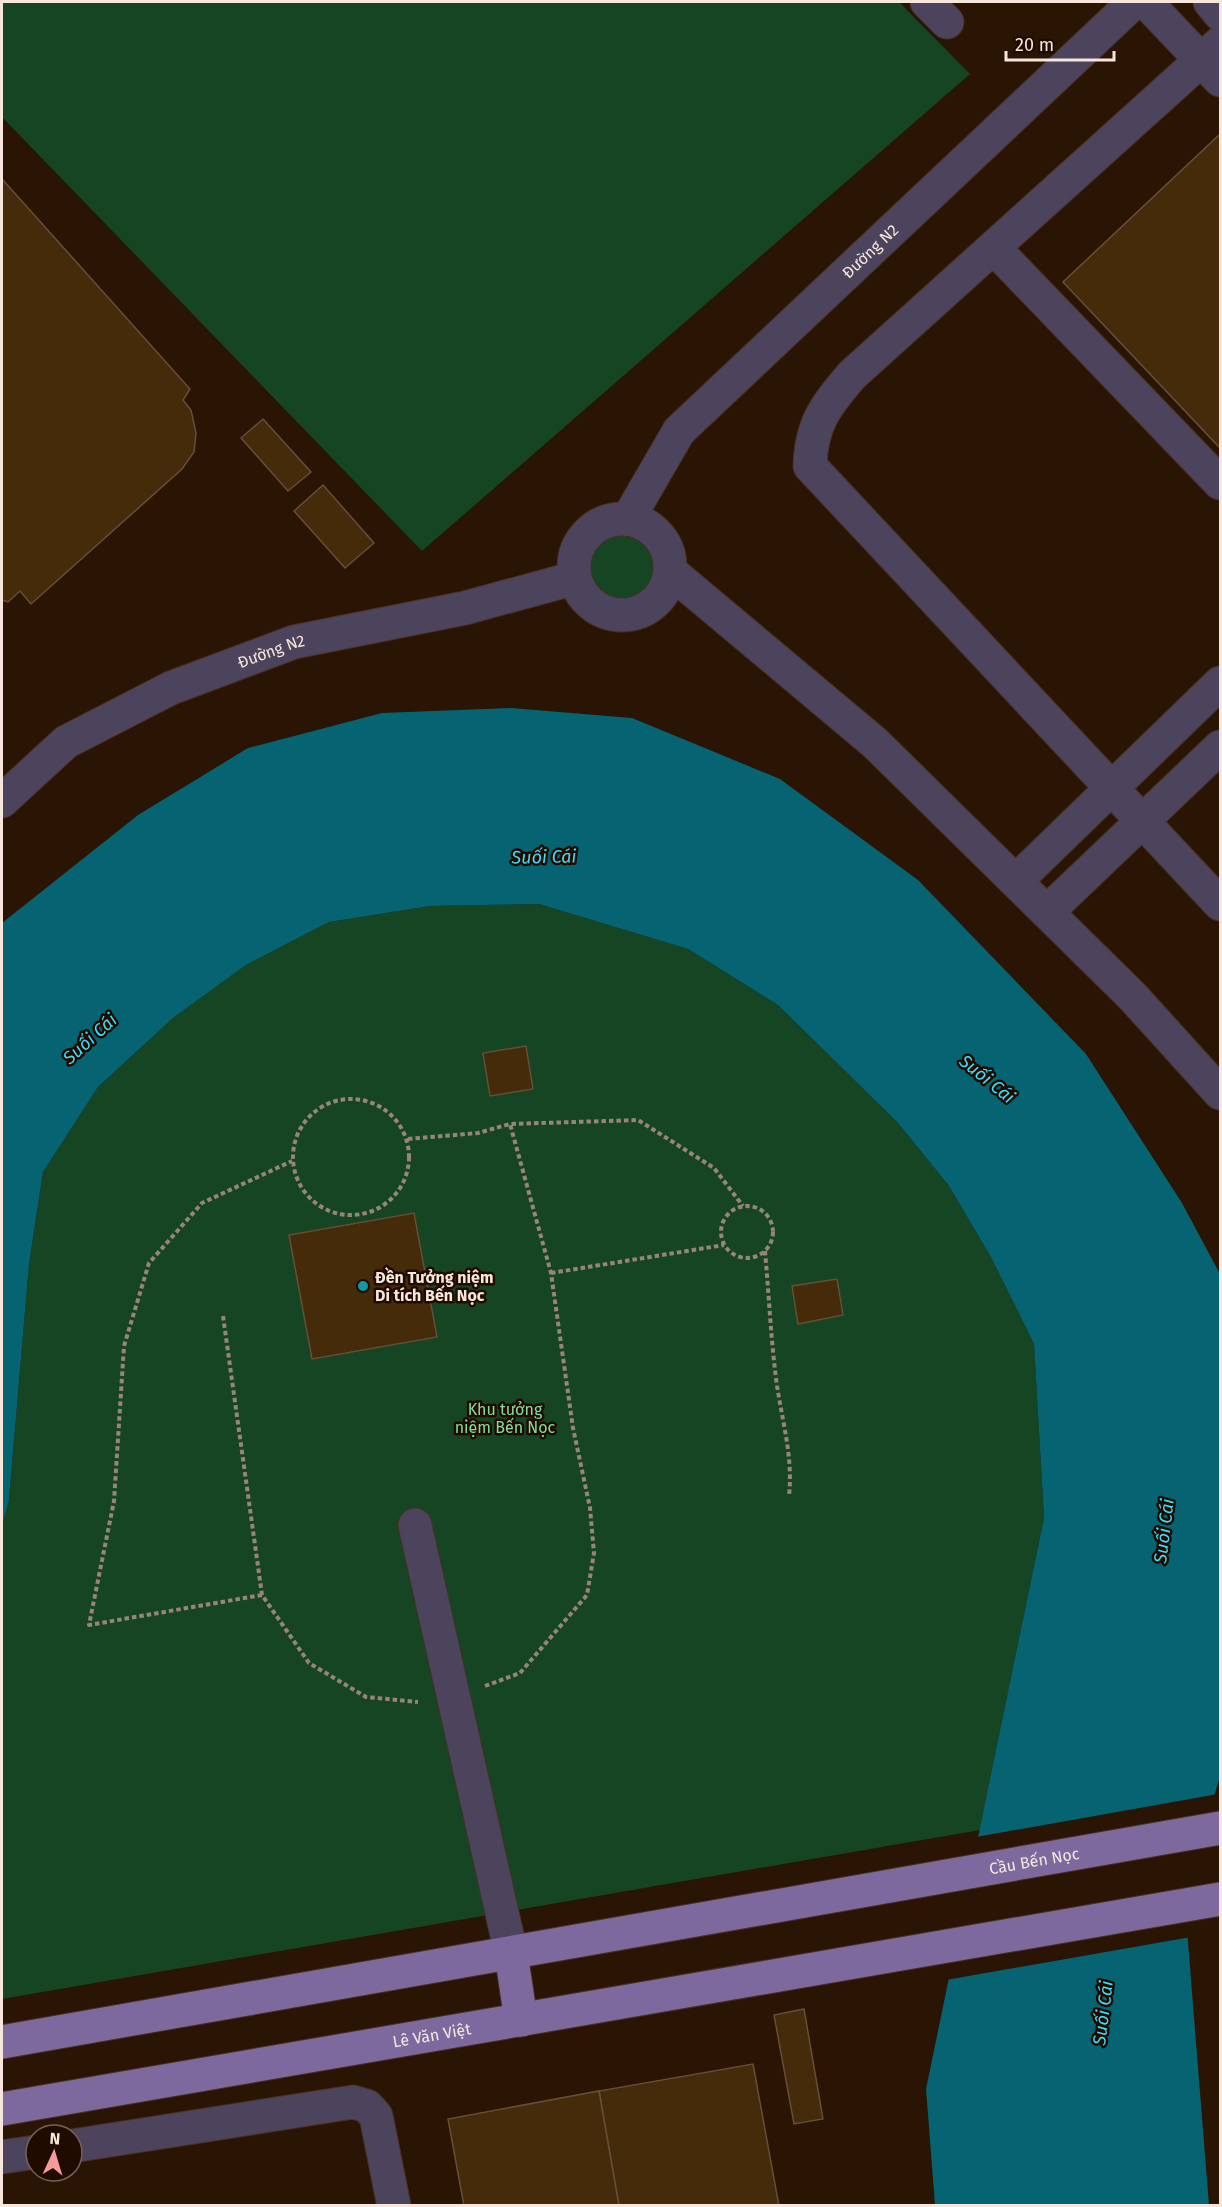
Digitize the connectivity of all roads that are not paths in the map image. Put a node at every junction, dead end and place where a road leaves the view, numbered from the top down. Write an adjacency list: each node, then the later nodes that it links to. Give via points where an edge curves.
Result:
1 (1134, 2): 8 (street, Đường N2, via 679,431)
2 (1146, 2): 5 (street)
3 (1210, 2): 4 (street)
4 (1221, 14)
5 (1214, 62): 6 (street)
6 (994, 248): 7 (street); 13 (street, via 852,375 825,406 810,442 810,466)
7 (1221, 483)
8 (628, 519): 9 (street, via 643,523 665,543); 10 (street, via 602,523 582,539 576,551)
9 (671, 572): 10 (street, via 666,589 656,602 625,615 608,613 593,605); 16 (street, via 874,743)
10 (575, 578): 14 (street, Đường N2, via 465,608 294,642 171,688 66,742)
11 (1221, 683): 13 (street)
12 (1221, 747): 15 (street)
13 (1112, 788): 15 (street); 16 (street)
14 (2, 801)
15 (1143, 821): 17 (street); 18 (street)
16 (1016, 881): 18 (street)
17 (1221, 904)
18 (1047, 912): 19 (street, via 1134,997)
19 (1221, 1093)
20 (416, 1525): 23 (street)
21 (1221, 1828): 23 (main road, Cầu Bến Nọc)
22 (1221, 1899): 24 (main road, Lê Văn Việt)
23 (512, 1953): 24 (main road); 25 (main road)
24 (521, 2020): 26 (main road, Lê Văn Việt)
25 (2, 2042)
26 (2, 2109)
27 (84, 2144): 30 (street, via 353,2102 367,2106 376,2116)
28 (24, 2154): 29 (street)
29 (2, 2157)
30 (394, 2205)

